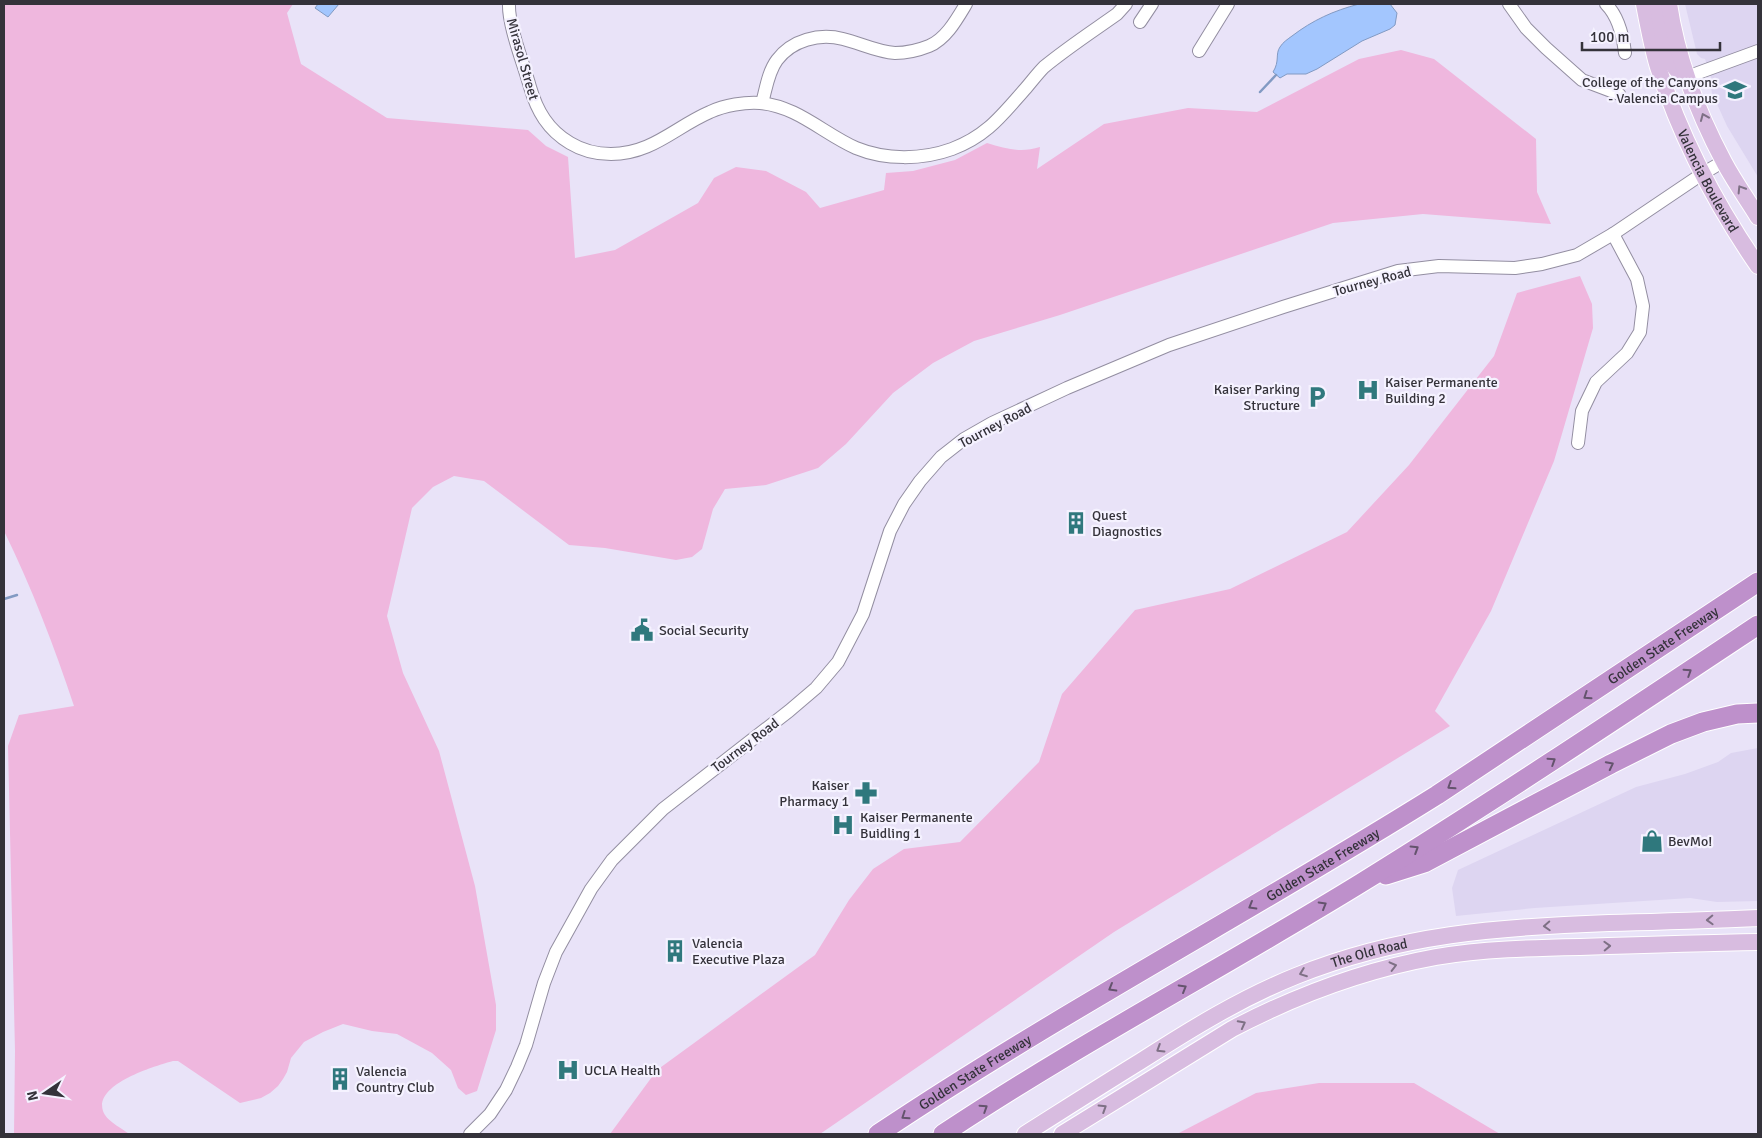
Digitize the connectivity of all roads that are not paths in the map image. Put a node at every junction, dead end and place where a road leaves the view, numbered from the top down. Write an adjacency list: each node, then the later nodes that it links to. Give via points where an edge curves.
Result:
1 (509, 4): 17 (street, Mirasol Street, via 512,26 534,102 545,122 579,149 598,154 637,151 711,111 745,103)
2 (966, 4): 17 (street, via 942,37 930,46 914,50 895,53 841,38 804,40 790,47 777,60)
3 (1126, 4): 17 (street, via 1118,14 1044,68 993,126 970,142 930,156 882,155 856,148 808,120)
4 (1152, 4): 11 (street)
5 (1228, 4): 12 (street)
6 (1509, 4): 16 (street, via 1526,28 1582,80)
7 (1606, 4): 14 (street, via 1617,22)
8 (1644, 4): 19 (main road, Valencia Boulevard, via 1658,66)
9 (1658, 4): 15 (main road, via 1672,66)
10 (1670, 4): 15 (main road, Valencia Boulevard, via 1673,28)
11 (1140, 22)
12 (1199, 51)
13 (1758, 51): 15 (street)
14 (1625, 53)
15 (1687, 77): 18 (main road, Valencia Boulevard, one-way to 15)
16 (1619, 94)
17 (762, 103)
18 (1724, 161): 19 (street, Tourney Road); 20 (main road, Valencia Boulevard, one-way to 18)
19 (1702, 174): 21 (street, Tourney Road); 22 (main road, Valencia Boulevard)
20 (1758, 217)
21 (1613, 234): 23 (street, via 1636,279 1643,306 1640,332 1627,353 1596,382 1582,411); 32 (street, Tourney Road, via 1577,255 1542,264 1515,268 1438,266 1398,271 1282,307 1169,346 1067,388 964,439 941,458 904,504 890,530 863,614 838,662 789,712 663,809 612,860 591,889 556,952 526,1045 506,1090 490,1114)
22 (1758, 266)
23 (1578, 443)
24 (1758, 575): 26 (highway)
25 (1758, 582): 26 (highway, Golden State Freeway)
26 (1715, 610): 33 (highway, Golden State Freeway, one-way to 33, via 1428,801 1012,1048)
27 (1758, 625): 29 (highway, one-way to 27)
28 (1758, 713): 29 (highway, one-way to 28, via 1424,863 1670,734 1736,714)
29 (1359, 884): 34 (highway, one-way to 29, via 1066,1057)
30 (1758, 918): 35 (main road, The Old Road, one-way to 35, via 1479,930 1377,949 1297,976 1229,1008)
31 (1758, 942): 36 (main road, The Old Road, one-way to 31, via 1232,1029 1321,988 1375,971 1482,951)
32 (470, 1134)
33 (878, 1134)
34 (943, 1134)
35 (1025, 1134)
36 (1062, 1134)

